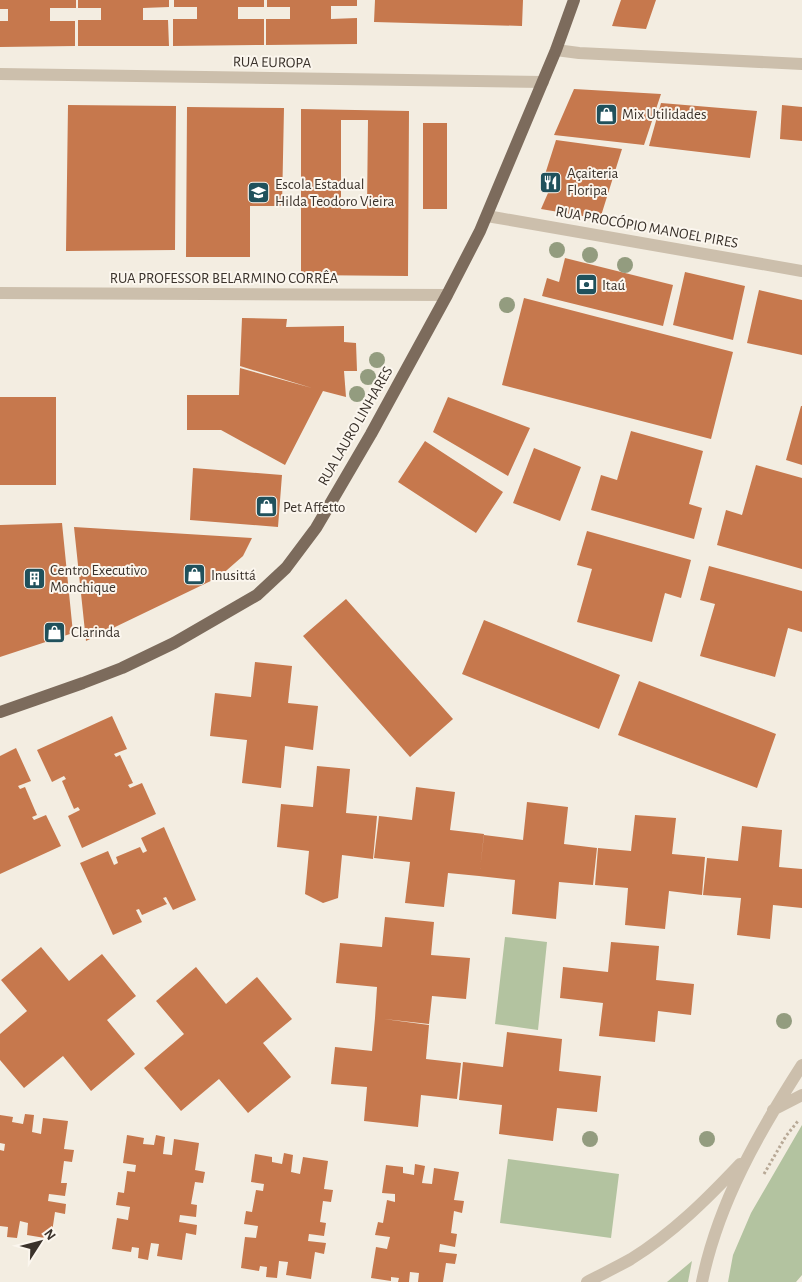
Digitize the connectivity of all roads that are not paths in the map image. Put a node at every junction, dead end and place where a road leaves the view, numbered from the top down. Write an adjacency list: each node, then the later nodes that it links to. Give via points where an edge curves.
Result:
1 (574, 0): 2 (main road, RUA LAURO LINHARES)
2 (556, 50): 3 (street); 5 (main road, RUA LAURO LINHARES)
3 (802, 64)
4 (0, 74): 5 (street, RUA EUROPA)
5 (543, 82): 6 (main road, RUA LAURO LINHARES)
6 (487, 216): 7 (street, RUA PROCÓPIO MANOEL PIRES); 9 (main road, RUA LAURO LINHARES)
7 (802, 271)
8 (0, 293): 9 (street, RUA PROFESSOR BELARMINO CORRÊA)
9 (447, 295): 10 (main road, RUA LAURO LINHARES, via 316,528 286,568 257,595 174,643 122,668)
10 (0, 712)
11 (802, 1065): 13 (street)
12 (802, 1095): 13 (street)
13 (773, 1110): 14 (street)
14 (748, 1156): 15 (street, via 700,1206 666,1234 631,1259); 16 (street, via 723,1212)
15 (587, 1282)
16 (702, 1282)

